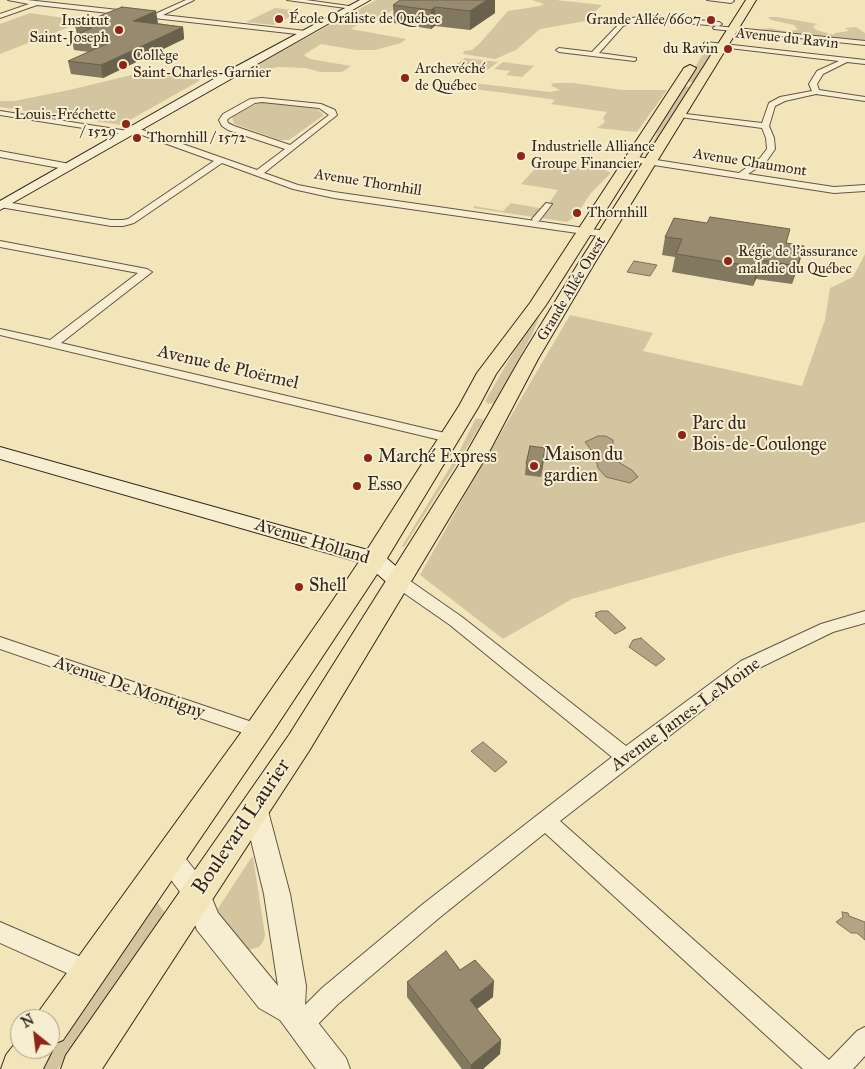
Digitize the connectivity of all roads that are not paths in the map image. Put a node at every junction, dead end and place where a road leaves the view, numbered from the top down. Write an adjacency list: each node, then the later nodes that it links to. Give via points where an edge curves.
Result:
1 (11, 0): 9 (street)
2 (47, 0): 9 (street)
3 (191, 0): 12 (street)
4 (290, 0): 10 (street)
5 (366, 0): 10 (main road)
6 (710, 0): 8 (street)
7 (752, 0): 13 (main road, Grande Allée Ouest)
8 (732, 1): 13 (main road, Grande Allée Ouest)
9 (38, 3): 11 (street); 12 (street)
10 (353, 7): 14 (main road)
11 (0, 16)
12 (154, 16): 14 (street)
13 (722, 27): 15 (street); 16 (main road, Grande Allée Ouest); 17 (main road, Grande Allée Ouest); 19 (street, via 652,18 631,20 621,25)
14 (306, 33): 30 (main road)
15 (865, 42)
16 (706, 44): 17 (street, Avenue du Ravin); 23 (main road, Grande Allée Ouest)
17 (723, 46): 21 (street, Avenue du Ravin); 24 (main road, Grande Allée Ouest)
18 (559, 50): 19 (street)
19 (594, 54): 20 (street)
20 (634, 59)
21 (847, 60): 22 (street, Avenue du Ravin); 25 (street, via 820,74 814,84)
22 (865, 62)
23 (680, 84): 24 (main road); 33 (main road, Grande Allée Ouest)
24 (698, 86): 28 (main road, Grande Allée Ouest)
25 (816, 92): 26 (street); 29 (street, via 782,99 772,105)
26 (865, 98)
27 (0, 113): 30 (street, Avenue Thornhill)
28 (680, 116): 29 (street); 35 (main road, Grande Allée Ouest)
29 (765, 126): 38 (street, via 771,148 763,160)
30 (131, 131): 34 (street, Avenue Thornhill); 36 (main road)
31 (291, 148): 31 (street, via 329,119 332,112 321,106 262,100 234,110 223,120 238,130); 37 (street)
32 (0, 154): 36 (street)
33 (631, 159): 35 (street, Avenue Chaumont); 43 (main road, Grande Allée Ouest)
34 (221, 160): 37 (street, Avenue Thornhill); 41 (street, via 123,223)
35 (650, 161): 38 (street, Avenue Chaumont); 43 (main road, Grande Allée Ouest)
36 (70, 166): 41 (main road)
37 (258, 173): 43 (street, Avenue Thornhill, via 296,187 334,195)
38 (740, 176): 39 (street, Avenue Chaumont, via 834,190)
39 (865, 188)
40 (548, 204): 42 (street)
41 (1, 205)
42 (536, 219)
43 (595, 232): 47 (main road, Grande Allée Ouest, via 487,374); 50 (main road, Grande Allée Ouest, via 478,452)
44 (0, 244): 46 (street, via 147,272)
45 (0, 332): 46 (street, Avenue de Ploërmel)
46 (52, 344): 47 (street, Avenue de Ploërmel)
47 (449, 438): 49 (main road, Grande Allée Ouest)
48 (0, 453): 49 (main road, Avenue Holland)
49 (374, 559): 50 (main road, Avenue Holland); 53 (main road)
50 (400, 582): 54 (street, Avenue Holland, via 456,621); 55 (main road, Boulevard Laurier, via 300,743)
51 (865, 617): 54 (street, Avenue James-LeMoine, via 826,628 747,666)
52 (0, 644): 53 (street, Avenue De Montigny)
53 (258, 732): 57 (main road)
54 (626, 757): 56 (street, Avenue James-LeMoine)
55 (255, 807): 58 (main road, Boulevard Laurier); 62 (street, via 285,938)
56 (546, 821): 62 (street, Avenue James-LeMoine, via 330,996); 66 (street)
57 (169, 857): 58 (street); 60 (main road)
58 (197, 893): 62 (street, via 207,921 269,998); 65 (main road, Boulevard Laurier)
59 (0, 932): 60 (street)
60 (89, 972): 61 (main road)
61 (60, 1013)
62 (296, 1017): 64 (street)
63 (865, 1039): 67 (street)
64 (329, 1066)
65 (80, 1069)
66 (821, 1069)
67 (838, 1069)

